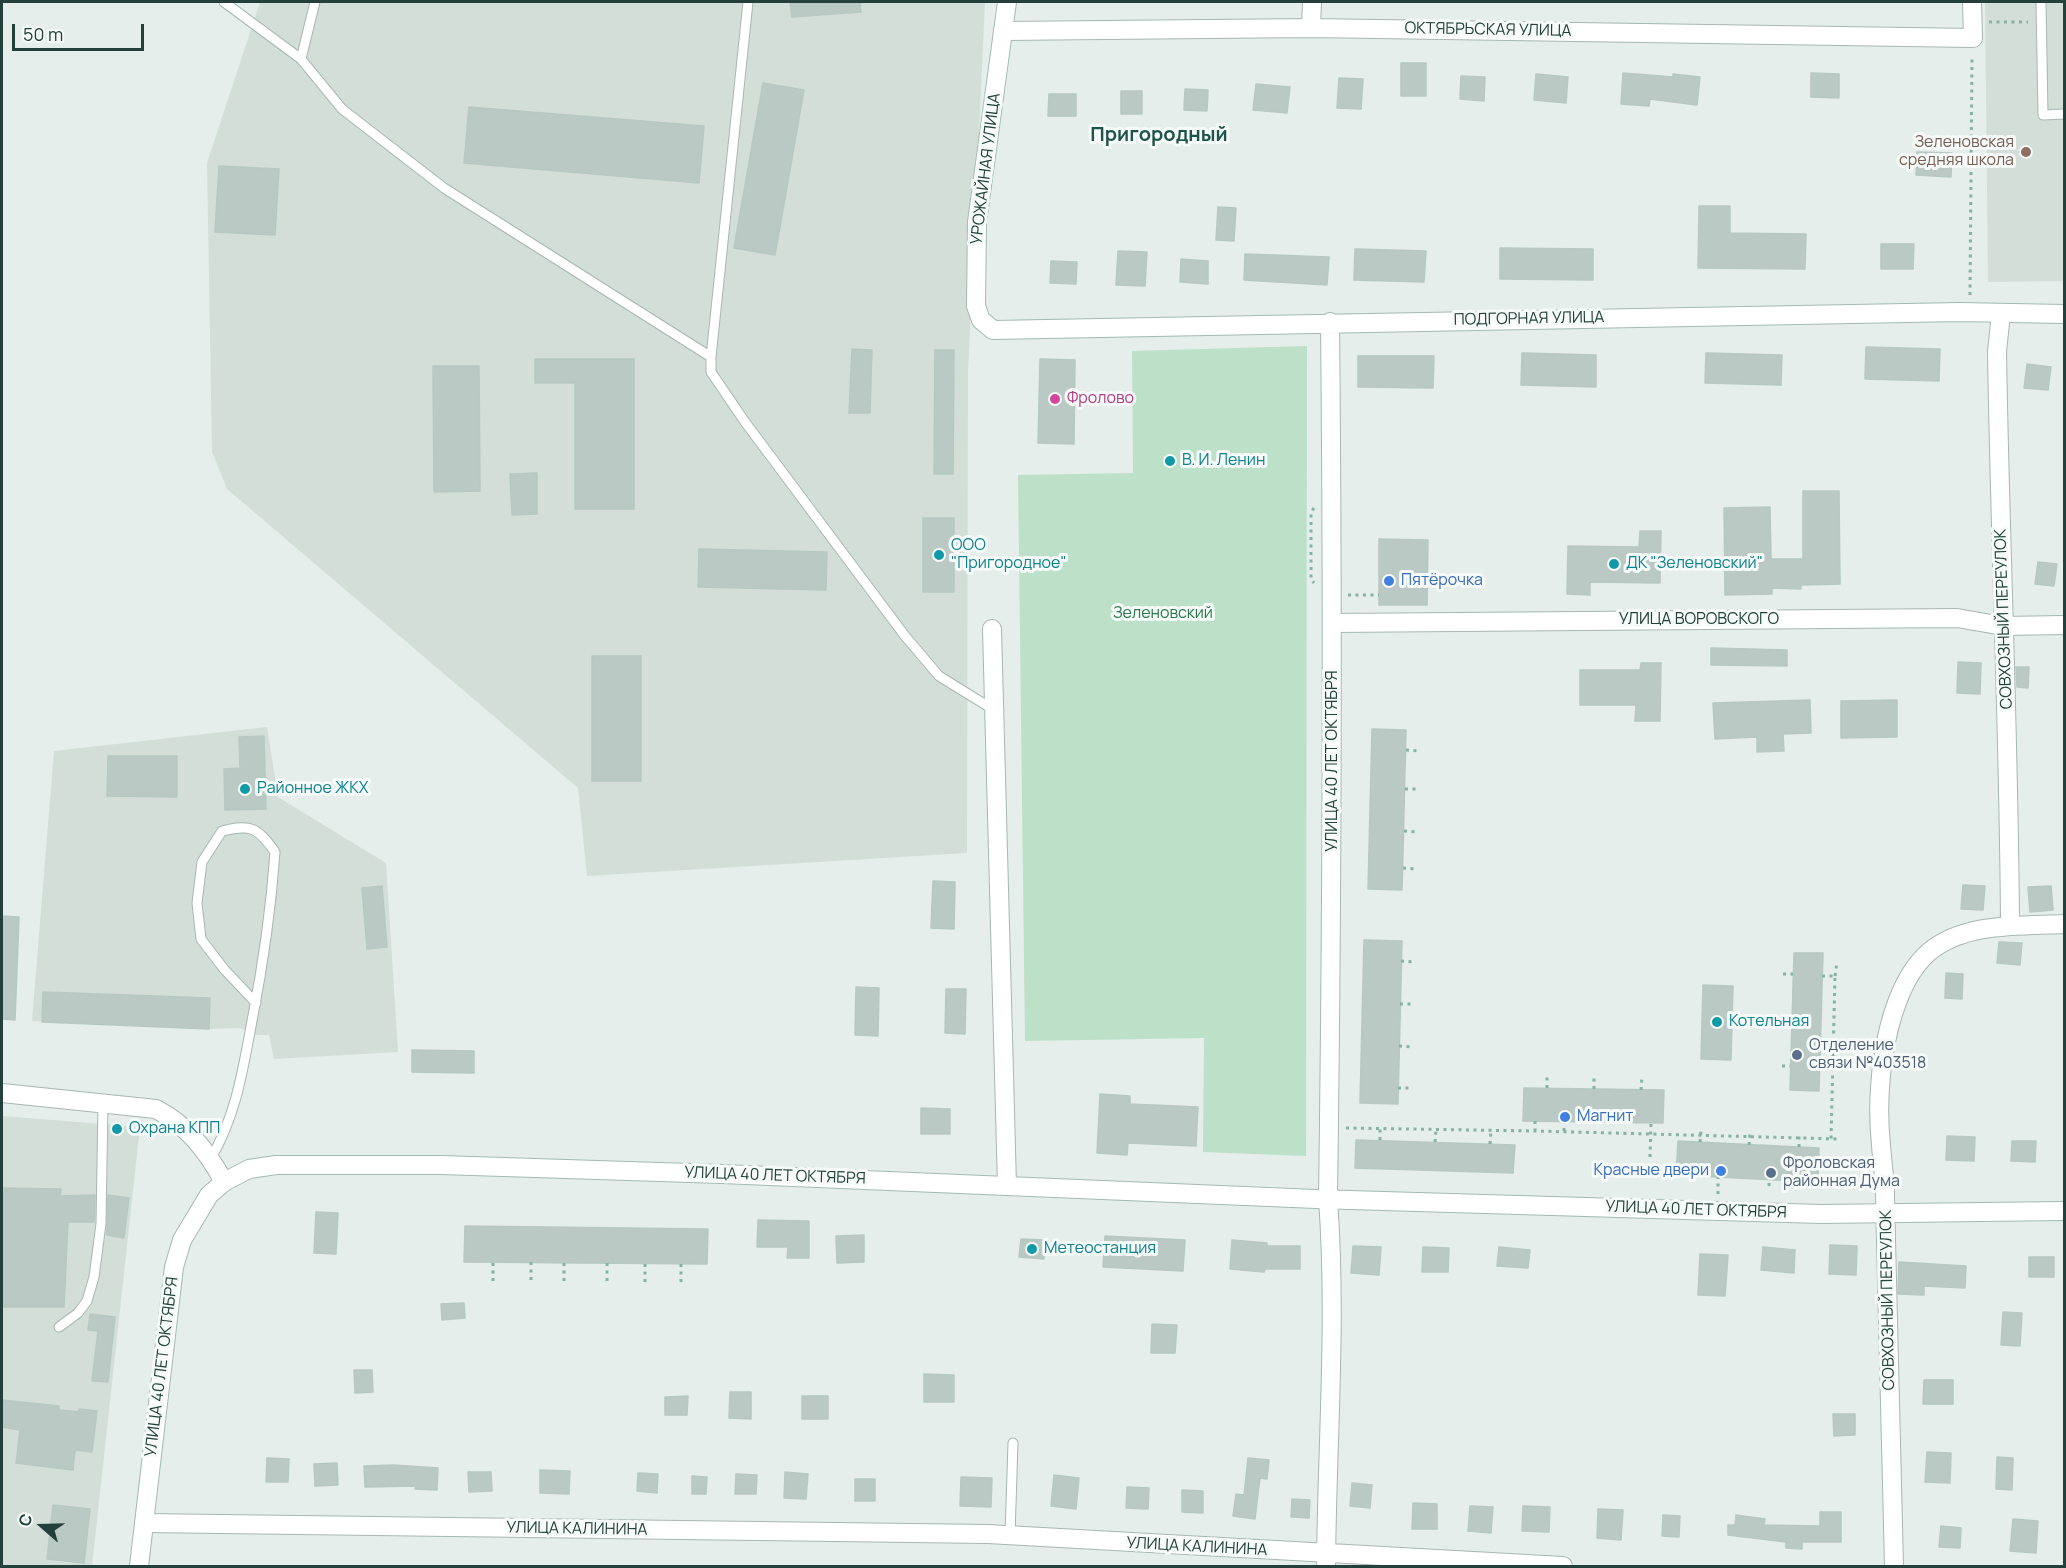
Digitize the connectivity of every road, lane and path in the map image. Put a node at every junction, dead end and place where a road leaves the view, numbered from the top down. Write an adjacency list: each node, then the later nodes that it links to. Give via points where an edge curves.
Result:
1 (224, 2): 12 (lane)
2 (315, 2): 12 (lane)
3 (748, 2): 19 (lane)
4 (1007, 2): 11 (street, УРОЖАЙНАЯ УЛИЦА)
5 (1312, 2): 9 (street)
6 (1972, 2): 10 (street)
7 (2041, 2): 8 (lane)
8 (2041, 22): 10 (path); 13 (lane, via 2043,115)
9 (1311, 28): 10 (street, ОКТЯБРЬСКАЯ УЛИЦА); 11 (street, ОКТЯБРЬСКАЯ УЛИЦА)
10 (1972, 30): 14 (path)
11 (1003, 31): 18 (street, УРОЖАЙНАЯ УЛИЦА, via 977,222 976,306 981,320)
12 (301, 58): 19 (lane, via 342,108 444,188)
13 (2064, 114)
14 (1970, 312): 15 (street, ПОДГОРНАЯ УЛИЦА); 17 (street, ПОДГОРНАЯ УЛИЦА)
15 (2001, 313): 16 (street, ПОДГОРНАЯ УЛИЦА); 21 (street, СОВХОЗНЫЙ ПЕРЕУЛОК, via 1997,352)
16 (2064, 314)
17 (1330, 322): 18 (street, ПОДГОРНАЯ УЛИЦА); 20 (street, УЛИЦА 40 ЛЕТ ОКТЯБРЯ)
18 (993, 330)
19 (711, 357): 24 (lane, via 711,372 745,422 905,636 939,676)
20 (1333, 623): 21 (street, УЛИЦА ВОРОВСКОГО, via 1957,618); 64 (street, УЛИЦА 40 ЛЕТ ОКТЯБРЯ)
21 (2003, 626): 22 (street, УЛИЦА ВОРОВСКОГО); 34 (street, СОВХОЗНЫЙ ПЕРЕУЛОК)
22 (2064, 626)
23 (992, 629): 24 (street)
24 (994, 710): 86 (street)
25 (1406, 750): 26 (path)
26 (1421, 751)
27 (1405, 789): 28 (path)
28 (1420, 789)
29 (1404, 831): 30 (path)
30 (1419, 832)
31 (1403, 868): 32 (path)
32 (1418, 869)
33 (2064, 924): 34 (street, СОВХОЗНЫЙ ПЕРЕУЛОК)
34 (2010, 926): 90 (street, СОВХОЗНЫЙ ПЕРЕУЛОК, via 1943,943 1913,972 1901,993 1883,1058 1879,1114)
35 (1401, 961): 36 (path)
36 (1416, 962)
37 (1837, 962): 41 (path)
38 (1783, 974): 39 (path)
39 (1793, 974)
40 (1822, 976): 41 (path)
41 (1835, 976): 74 (path)
42 (256, 1003): 42 (lane, via 201,939 197,903 202,862 222,831 243,826 262,834 275,852); 83 (lane, via 241,1082 223,1137)
43 (1400, 1004): 44 (path)
44 (1415, 1004)
45 (1783, 1022): 46 (path)
46 (1792, 1022)
47 (1399, 1046): 48 (path)
48 (1414, 1047)
49 (1782, 1066): 50 (path)
50 (1790, 1066)
51 (1548, 1075): 56 (path)
52 (1594, 1076): 57 (path)
53 (1642, 1076): 58 (path)
54 (1398, 1088): 55 (path)
55 (1413, 1088)
56 (1547, 1088)
57 (1594, 1089)
58 (1641, 1090)
59 (2, 1093): 60 (street)
60 (103, 1103): 83 (street, via 156,1109 175,1119); 103 (lane, via 101,1224 94,1277 87,1301)
61 (1535, 1121): 68 (path)
62 (1564, 1122): 69 (path)
63 (1651, 1123): 70 (path)
64 (1329, 1128): 65 (path); 88 (street, УЛИЦА 40 ЛЕТ ОКТЯБРЯ)
65 (1380, 1129): 66 (path); 76 (path)
66 (1436, 1129): 67 (path); 77 (path)
67 (1491, 1130): 68 (path); 79 (path)
68 (1535, 1131): 69 (path)
69 (1564, 1131): 70 (path)
70 (1651, 1133): 71 (path); 82 (path)
71 (1700, 1133): 72 (path); 78 (path)
72 (1750, 1134): 73 (path); 80 (path)
73 (1799, 1136): 74 (path); 81 (path)
74 (1831, 1139): 75 (path)
75 (1840, 1139)
76 (1380, 1140)
77 (1435, 1142)
78 (1700, 1142)
79 (1490, 1144)
80 (1749, 1145)
81 (1799, 1147)
82 (1650, 1157)
83 (211, 1158): 85 (street)
84 (1769, 1180): 87 (path)
85 (224, 1182): 86 (street, УЛИЦА 40 ЛЕТ ОКТЯБРЯ, via 249,1169 276,1165 441,1165); 105 (street, УЛИЦА 40 ЛЕТ ОКТЯБРЯ, via 195,1215 174,1267)
86 (1006, 1186): 88 (street, УЛИЦА 40 ЛЕТ ОКТЯБРЯ)
87 (1769, 1186)
88 (1328, 1199): 90 (street, УЛИЦА 40 ЛЕТ ОКТЯБРЯ); 107 (street, via 1332,1367)
89 (2064, 1211): 90 (street, УЛИЦА 40 ЛЕТ ОКТЯБРЯ)
90 (1885, 1214): 110 (street, СОВХОЗНЫЙ ПЕРЕУЛОК)
91 (493, 1262): 97 (path)
92 (531, 1262): 98 (path)
93 (564, 1263): 99 (path)
94 (607, 1263): 100 (path)
95 (645, 1264): 101 (path)
96 (681, 1264): 102 (path)
97 (493, 1281)
98 (531, 1281)
99 (564, 1281)
100 (607, 1282)
101 (645, 1282)
102 (681, 1282)
103 (59, 1327)
104 (1013, 1443): 106 (lane)
105 (144, 1523): 106 (street, УЛИЦА КАЛИНИНА); 108 (street, УЛИЦА 40 ЛЕТ ОКТЯБРЯ)
106 (1010, 1535): 107 (street, УЛИЦА КАЛИНИНА)
107 (1326, 1561): 109 (street, УЛИЦА КАЛИНИНА)
108 (139, 1566)
109 (1563, 1566)
110 (1894, 1566)

